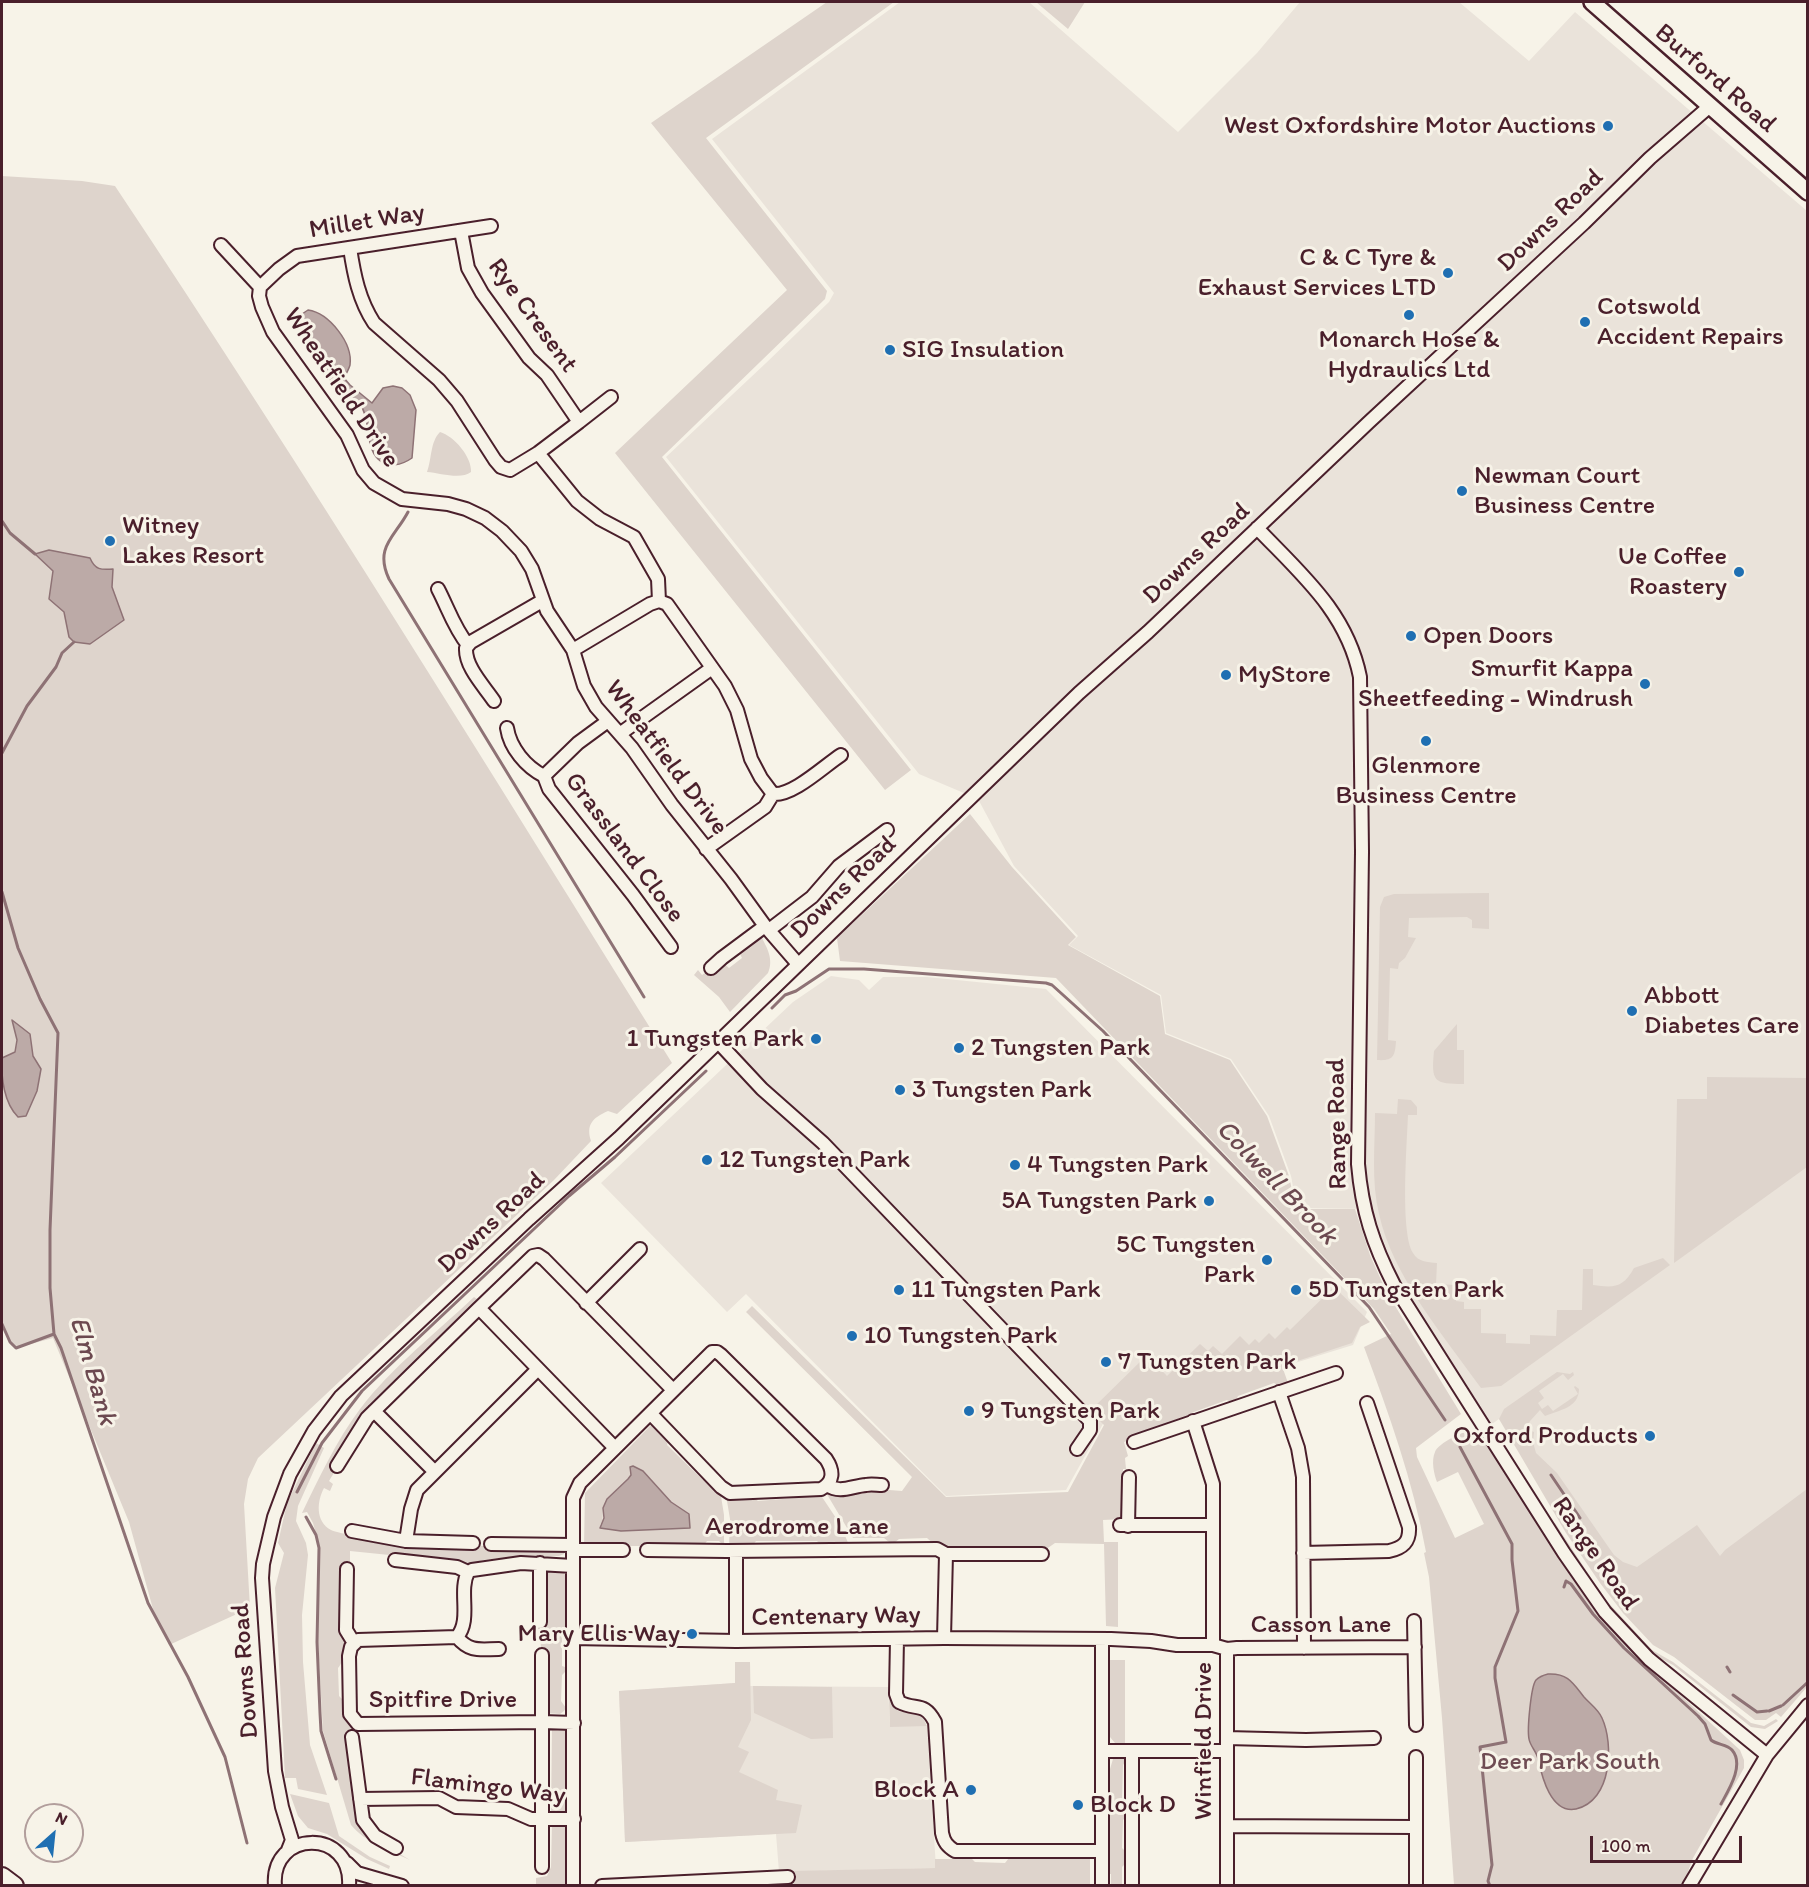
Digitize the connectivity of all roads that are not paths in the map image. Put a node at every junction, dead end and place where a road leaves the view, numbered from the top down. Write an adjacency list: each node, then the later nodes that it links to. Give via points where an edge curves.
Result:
1 (1592, 2): 2 (main road, Burford Road)
2 (1710, 106): 3 (main road, Burford Road); 12 (street, Downs Road)
3 (1808, 192)
4 (491, 226): 5 (street, Millet Way)
5 (461, 231): 7 (street, Millet Way); 10 (street, Rye Cresent, via 468,268 482,293)
6 (221, 245): 8 (street, Wheatfield Drive)
7 (350, 248): 8 (street, Millet Way, via 297,256); 11 (street, via 366,312 444,387 501,467 510,470)
8 (260, 287): 14 (street, Wheatfield Drive, via 262,308 273,332 346,435 374,483 402,499 448,504 485,518 521,551 532,569)
9 (611, 397): 10 (street)
10 (579, 422): 11 (street)
11 (538, 453): 15 (street, via 577,501 634,537 658,579)
12 (1257, 528): 30 (street, Downs Road, via 1071,700); 93 (street, Range Road, via 1335,613 1355,655 1360,677 1358,1164 1364,1210 1380,1257 1558,1545 1605,1612 1649,1659)
13 (438, 589): 16 (street, via 455,628)
14 (542, 600): 16 (street); 17 (street, Wheatfield Drive)
15 (659, 601): 17 (street); 18 (street, via 671,609)
16 (468, 645): 19 (street, via 466,656 470,665)
17 (573, 650): 20 (street, Wheatfield Drive, via 587,693)
18 (712, 668): 22 (street); 25 (street, via 732,698 751,759)
19 (494, 701)
20 (608, 721): 22 (street, Wheatfield Drive); 24 (street, Grassland Close)
21 (507, 728): 24 (street, Grassland Close, via 524,761)
22 (621, 734): 27 (street, Wheatfield Drive)
23 (841, 755): 25 (street, via 792,789)
24 (544, 776): 29 (street, Grassland Close, via 549,789)
25 (773, 794): 27 (street, via 765,807)
26 (887, 830): 28 (street, via 839,866 812,897)
27 (706, 849): 28 (street, Wheatfield Drive)
28 (767, 928): 30 (street, Wheatfield Drive); 31 (street, via 731,950)
29 (670, 947)
30 (798, 964): 32 (street, Downs Road)
31 (711, 968)
32 (719, 1043): 46 (street, via 762,1089 823,1143 1090,1421 1090,1430); 98 (street, Downs Road, via 342,1396 302,1451 274,1516 262,1578 275,1771)
33 (640, 1249): 34 (street)
34 (586, 1303): 35 (street, via 538,1255); 38 (street)
35 (479, 1308): 36 (street); 41 (street)
36 (538, 1369): 45 (street); 48 (street)
37 (1336, 1373): 39 (street)
38 (674, 1390): 42 (street); 50 (street, via 708,1355 717,1352 826,1459 832,1474)
39 (1279, 1392): 43 (street); 61 (street, via 1304,1477)
40 (1367, 1403): 61 (street, via 1409,1537 1398,1550)
41 (374, 1411): 47 (street); 48 (street)
42 (651, 1414): 45 (street); 50 (street, via 730,1494 812,1490)
43 (1193, 1421): 44 (street); 52 (street, via 1212,1479)
44 (1134, 1442)
45 (615, 1448): 57 (street, via 576,1489)
46 (1077, 1449)
47 (337, 1466)
48 (435, 1472): 54 (street, via 414,1497)
49 (1129, 1477): 52 (street, via 1124,1525)
50 (827, 1485): 51 (street, via 837,1490)
51 (882, 1485)
52 (1213, 1525): 78 (street)
53 (352, 1531): 54 (street)
54 (406, 1541): 55 (street)
55 (473, 1543)
56 (490, 1545): 57 (street)
57 (573, 1548): 58 (street); 66 (street)
58 (623, 1550)
59 (647, 1550): 60 (street, Aerodrome Lane)
60 (736, 1551): 62 (street, Aerodrome Lane, via 937,1549); 76 (street)
61 (1303, 1552): 81 (street)
62 (946, 1554): 63 (street, Aerodrome Lane); 73 (street)
63 (1042, 1554)
64 (395, 1560): 68 (street, via 457,1567)
65 (540, 1563): 66 (street); 68 (street); 70 (street)
66 (573, 1566): 72 (street)
67 (347, 1569): 77 (street, Spitfire Drive, via 346,1630)
68 (468, 1572): 71 (street, via 463,1629)
69 (1414, 1621): 79 (street, Casson Lane)
70 (540, 1622)
71 (457, 1638): 77 (street, Spitfire Drive); 80 (street, Spitfire Drive, via 471,1649)
72 (573, 1638): 76 (street, Centenary Way); 86 (street)
73 (944, 1638): 74 (street, Centenary Way); 75 (street, Centenary Way)
74 (897, 1639): 76 (street, Centenary Way); 104 (street, via 899,1702 925,1708 935,1722 942,1833 948,1847 955,1851)
75 (1102, 1640): 78 (street, Winfield Drive); 91 (street)
76 (736, 1641)
77 (354, 1643): 85 (street, Spitfire Drive, via 349,1652 350,1714 357,1724)
78 (1213, 1645): 82 (street, Winfield Drive)
79 (1415, 1647): 81 (street, Casson Lane); 87 (street, Casson Lane)
80 (500, 1648)
81 (1304, 1648): 82 (street, Casson Lane)
82 (1227, 1649): 90 (street, Winfield Drive)
83 (542, 1655): 85 (street, Spitfire Drive)
84 (1808, 1705): 93 (street)
85 (542, 1722): 86 (street, Spitfire Drive); 96 (street)
86 (574, 1724): 97 (street)
87 (1416, 1725)
88 (352, 1737): 95 (street)
89 (1374, 1738): 90 (street)
90 (1227, 1745): 92 (street); 99 (street, Winfield Drive)
91 (1103, 1751): 92 (street); 104 (street)
92 (1132, 1751): 117 (street)
93 (1767, 1755): 120 (street)
94 (1416, 1757): 100 (street)
95 (360, 1799): 96 (street, Flamingo Way, via 439,1798 456,1807 508,1809 531,1819); 102 (street, via 368,1828)
96 (543, 1819): 97 (street, Flamingo Way); 106 (street)
97 (574, 1819): 114 (street)
98 (288, 1826): 101 (street, via 295,1838); 103 (street, Downs Road, via 292,1840)
99 (1227, 1826): 100 (street); 118 (street, Winfield Drive)
100 (1415, 1827): 119 (street)
101 (307, 1842): 103 (street); 105 (street, via 328,1846)
102 (396, 1848)
103 (288, 1850): 112 (street, via 277,1866)
104 (1102, 1851): 116 (street)
105 (344, 1860): 107 (street, via 357,1873); 110 (street)
106 (543, 1867)
107 (364, 1874): 110 (street, via 352,1879); 113 (street)
108 (2, 1877): 111 (highway)
109 (788, 1877): 115 (street)
110 (349, 1885)
111 (14, 1886)
112 (275, 1886)
113 (402, 1886)
114 (573, 1886)
115 (602, 1886)
116 (1102, 1886)
117 (1132, 1886)
118 (1227, 1886)
119 (1416, 1886)
120 (1689, 1886)

